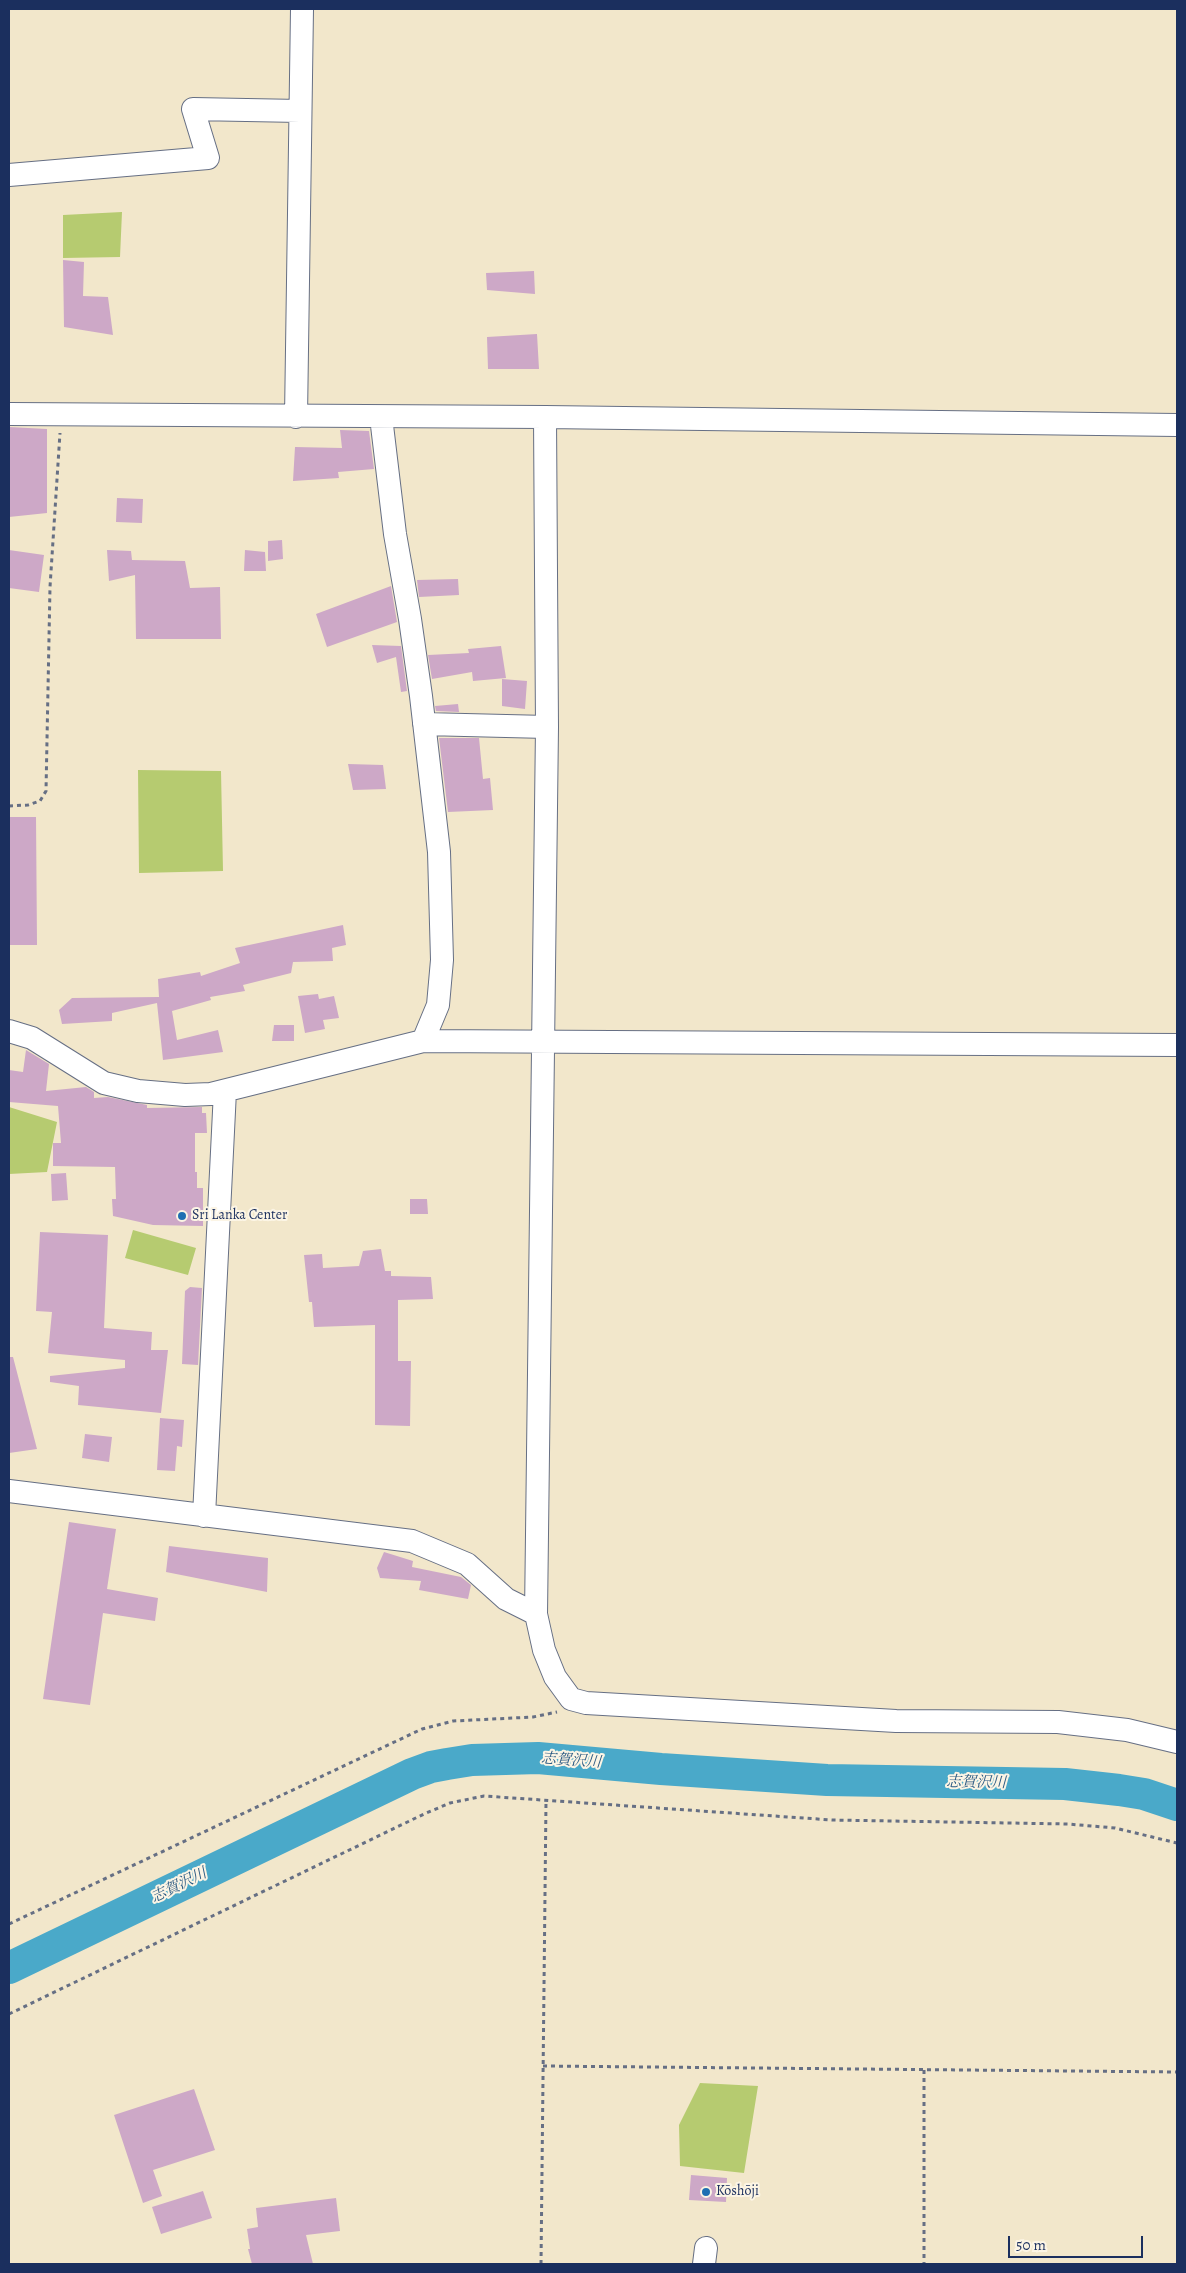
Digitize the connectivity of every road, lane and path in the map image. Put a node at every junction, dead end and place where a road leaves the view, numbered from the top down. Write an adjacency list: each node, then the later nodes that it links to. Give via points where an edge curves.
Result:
1 (302, 9): 2 (street)
2 (300, 111): 3 (street, via 193,109 208,158); 6 (street)
3 (9, 175)
4 (9, 414): 5 (street)
5 (62, 415): 6 (street); 12 (path, via 50,587 46,791 40,801)
6 (296, 417): 7 (street)
7 (381, 417): 8 (street); 10 (street)
8 (546, 417): 9 (street); 11 (street)
9 (1177, 425)
10 (424, 724): 11 (street); 14 (street, via 439,852 442,960 438,1005)
11 (547, 727): 15 (street)
12 (9, 806)
13 (9, 1031): 17 (street, via 32,1038 104,1083 138,1091 184,1095)
14 (423, 1041): 15 (street); 17 (street)
15 (542, 1043): 16 (street); 20 (street)
16 (1177, 1045)
17 (225, 1091): 19 (street)
18 (9, 1492): 19 (street)
19 (204, 1516): 20 (street, via 412,1541 467,1564 506,1599)
20 (536, 1614): 21 (street, via 544,1650 555,1677)
21 (571, 1699): 22 (street, via 622,1706 896,1721 1058,1722 1127,1730); 25 (path, via 560,1712 453,1721 389,1742)
22 (1177, 1742)
23 (546, 1801): 24 (path, via 832,1820 1068,1824 1115,1828); 26 (path, via 484,1796 442,1807); 27 (path)
24 (1177, 1843)
25 (9, 1924)
26 (9, 2014)
27 (543, 2066): 28 (path); 30 (path)
28 (924, 2070): 29 (path); 31 (path)
29 (1177, 2072)
30 (540, 2264)
31 (924, 2264)

